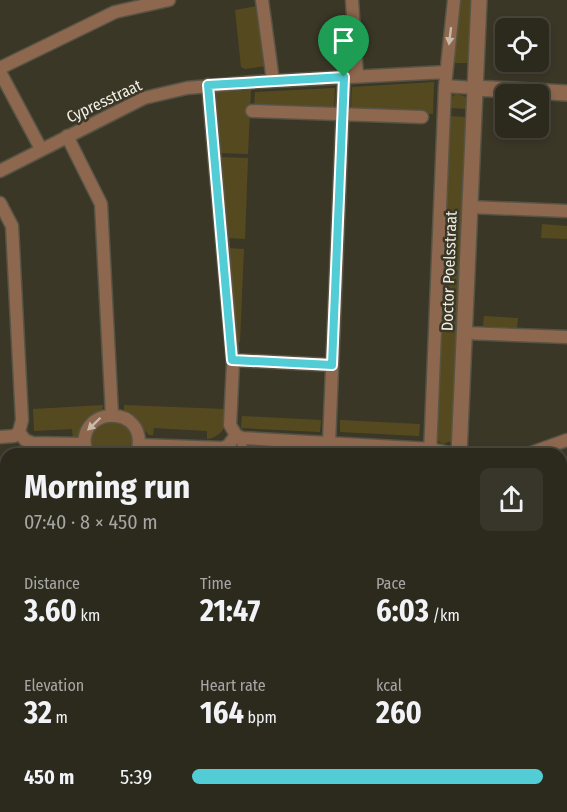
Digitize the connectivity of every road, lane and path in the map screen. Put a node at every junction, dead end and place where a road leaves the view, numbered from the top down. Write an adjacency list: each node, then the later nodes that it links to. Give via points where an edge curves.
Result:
1 (169, 0): 6 (street, via 115,12)
2 (262, 0): 9 (street)
3 (352, 0): 8 (street)
4 (454, 0): 7 (street, Doctor Poelsstraat, one-way to 7)
5 (479, 0): 12 (street, Doctor Poelsstraat)
6 (0, 70): 18 (street)
7 (446, 72): 8 (street, Cypresstraat); 11 (street, Doctor Poelsstraat)
8 (351, 77): 9 (street, Cypresstraat); 15 (street)
9 (273, 81): 10 (street, Cypresstraat)
10 (208, 85): 17 (street, Cypresstraat, via 144,98); 25 (street)
11 (445, 87): 12 (street); 39 (street, Doctor Poelsstraat)
12 (475, 88): 13 (street); 21 (street, Doctor Poelsstraat)
13 (567, 93)
14 (252, 111): 15 (street)
15 (342, 115): 16 (street); 26 (street)
16 (422, 117)
17 (67, 136): 18 (street, Cypresstraat); 27 (street, via 101,204)
18 (41, 149): 19 (street, Cypresstraat)
19 (0, 171)
20 (0, 202): 28 (street, via 12,226 22,420)
21 (470, 207): 22 (street); 23 (street, Doctor Poelsstraat)
22 (567, 211)
23 (465, 333): 24 (street); 40 (street, Doctor Poelsstraat)
24 (567, 337)
25 (232, 360): 26 (street); 29 (street, via 230,425)
26 (332, 365): 32 (street)
27 (112, 415): 34 (street, one-way to 34, via 92,423 86,433); 35 (street, via 121,416 135,427)
28 (19, 432): 30 (street); 33 (street, via 25,440 41,445)
29 (239, 436): 32 (street); 36 (street); 37 (street)
30 (0, 437)
31 (567, 440): 41 (street)
32 (329, 443): 38 (street)
33 (75, 448)
34 (86, 448)
35 (138, 448)
36 (222, 448)
37 (241, 448)
38 (385, 448)
39 (430, 448)
40 (457, 448)
41 (545, 448)

